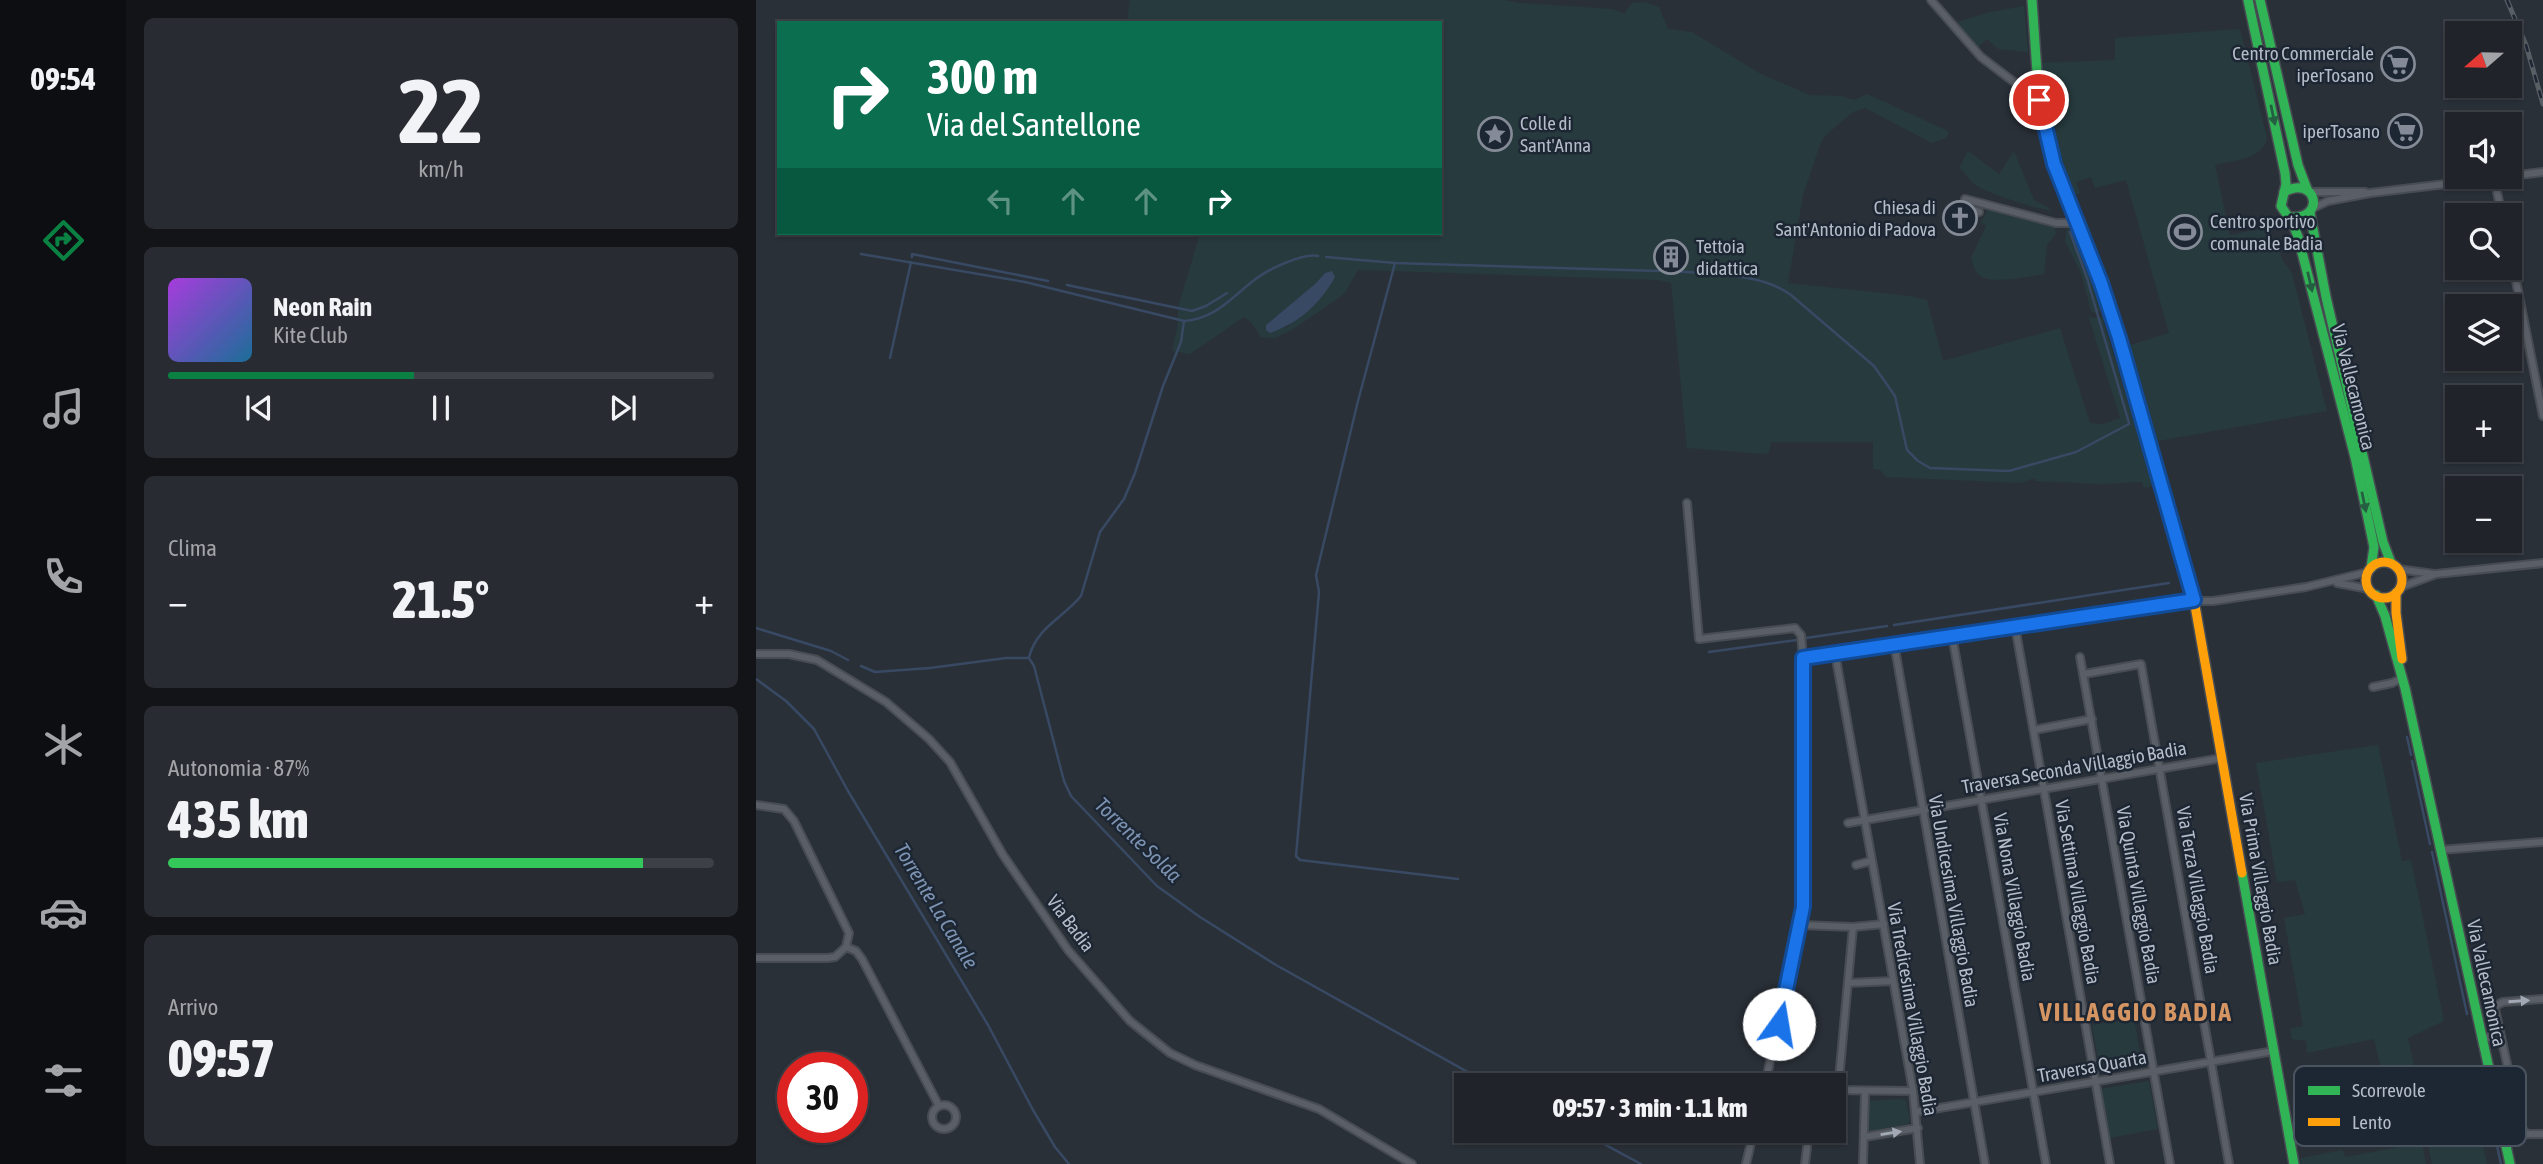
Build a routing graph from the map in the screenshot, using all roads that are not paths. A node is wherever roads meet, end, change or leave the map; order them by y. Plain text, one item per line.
1 (1931, 0) edge
2 (2032, 0) edge
3 (2248, 0) edge
4 (2260, 0) edge
5 (2039, 100) junction
6 (2543, 172) edge
7 (2522, 174) edge
8 (2445, 184) edge
9 (2308, 190) junction
10 (2284, 192) junction
11 (2497, 192) dead end
12 (2370, 193) junction
13 (2499, 203) edge
14 (2311, 211) junction
15 (1979, 212) dead end
16 (2289, 217) junction
17 (2078, 223) junction
18 (2516, 280) edge
19 (2543, 416) edge
20 (1687, 503) dead end
21 (2543, 562) edge
22 (2395, 566) junction
23 (2370, 570) junction
24 (2436, 574) junction
25 (2331, 583) junction
26 (2398, 590) junction
27 (2372, 592) junction
28 (2194, 600) junction
29 (2015, 626) junction
30 (1952, 635) junction
31 (1894, 643) junction
32 (1835, 653) junction
33 (756, 654) edge
34 (2080, 657) dead end
35 (1803, 658) junction
36 (2084, 674) junction
37 (2404, 683) junction
38 (2373, 687) dead end
39 (2092, 719) junction
40 (2034, 730) junction
41 (2222, 758) junction
42 (2161, 768) junction
43 (2102, 778) junction
44 (2044, 788) junction
45 (1981, 799) junction
46 (756, 804) edge
47 (1921, 809) junction
48 (1864, 821) junction
49 (1848, 823) dead end
50 (2543, 842) edge
51 (2440, 850) junction
52 (1871, 860) junction
53 (1856, 865) dead end
54 (1884, 923) junction
55 (1801, 925) junction
56 (1853, 927) junction
57 (846, 947) junction
58 (756, 958) edge
59 (1893, 981) junction
60 (1847, 983) junction
61 (2543, 999) edge
62 (1779, 1024) junction
63 (1793, 1027) dead end
64 (2481, 1036) junction
65 (2503, 1046) junction
66 (2274, 1051) junction
67 (2211, 1062) junction
68 (2488, 1066) edge
69 (2507, 1066) edge
70 (2154, 1072) junction
71 (1768, 1073) edge
72 (1838, 1073) edge
73 (2095, 1082) junction
74 (1846, 1091) edge
75 (1913, 1091) junction
76 (1865, 1092) junction
77 (2034, 1093) junction
78 (1975, 1103) junction
79 (939, 1106) dead end
80 (1916, 1112) junction
81 (1917, 1128) junction
82 (1864, 1137) junction
83 (1751, 1143) edge
84 (1807, 1143) edge
85 (2505, 1146) edge
86 (1412, 1164) edge
87 (1746, 1164) edge
88 (1805, 1164) edge
89 (1863, 1164) edge
90 (1920, 1164) edge
91 (1985, 1164) edge
92 (2046, 1164) edge
93 (2110, 1164) edge
94 (2170, 1164) edge
95 (2230, 1164) edge
96 (2294, 1164) edge
97 (2510, 1164) edge

1 - 5 street
2 - 5 main road
3 -> 10 main road
4 - 9 main road
5 - 17 main road
6 - 7 street
8 - 12 street
9 - 10 main road
9 - 12 street
9 - 14 main road
10 - 16 main road
11 - 13 street
12 - 14 street
14 - 16 main road
14 - 22 main road, Via Vallecamonica
15 - 17 street
16 -> 23 main road, Via Vallecamonica
17 - 28 main road
18 - 19 street
20 - 35 street
21 - 24 street
22 - 23 main road
22 - 24 street
22 - 26 main road
23 - 25 street
23 - 27 main road
24 - 26 street
25 - 27 street
25 - 28 street
26 - 27 main road
26 - 37 main road, Via Vallecamonica
27 - 37 main road, Via Vallecamonica
28 - 29 street
28 - 41 main road, Via Prima Villaggio Badia
29 - 30 street
29 - 40 street, Via Settima Villaggio Badia
30 - 31 street
30 - 45 street, Via Nona Villaggio Badia
31 - 32 street
31 - 47 street, Via Undicesima Villaggio Badia
32 - 35 street
32 - 48 street, Via Tredicesima Villaggio Badia
33 - 86 street, Via Badia
34 - 36 street, Via Quinta Villaggio Badia
35 - 55 street
36 - 39 street, Via Quinta Villaggio Badia
36 - 42 street, Via Terza Villaggio Badia
37 - 38 street
37 - 51 main road, Via Vallecamonica
39 - 40 street
39 - 43 street, Via Quinta Villaggio Badia
40 - 44 street, Via Settima Villaggio Badia
41 - 42 street, Traversa Seconda Villaggio Badia
41 - 66 main road, Via Prima Villaggio Badia
42 - 43 street, Traversa Seconda Villaggio Badia
42 - 67 street, Via Terza Villaggio Badia
43 - 44 street, Traversa Seconda Villaggio Badia
43 - 70 street, Via Quinta Villaggio Badia
44 - 45 street, Traversa Seconda Villaggio Badia
44 - 73 street, Via Settima Villaggio Badia
45 - 47 street, Traversa Seconda Villaggio Badia
45 - 77 street, Via Nona Villaggio Badia
46 - 57 street
47 - 48 street, Traversa Seconda Villaggio Badia
47 - 78 street, Via Undicesima Villaggio Badia
48 - 49 street, Traversa Seconda Villaggio Badia
48 - 52 street, Via Tredicesima Villaggio Badia
50 - 51 street
51 - 64 main road, Via Vallecamonica
52 - 53 street
52 - 54 street, Via Tredicesima Villaggio Badia
54 - 56 street
54 - 59 street, Via Tredicesima Villaggio Badia
55 - 56 street
55 - 62 street
56 - 60 street
57 - 58 street
57 - 79 street
59 - 60 street
59 - 75 street, Via Tredicesima Villaggio Badia
60 - 72 street
65 -> 61 street
62 - 63 street
62 - 71 street
64 - 65 street
64 - 68 main road, Via Vallecamonica
65 - 69 street
66 - 67 street, Traversa Quarta
66 - 96 main road, Via Prima Villaggio Badia
67 - 70 street, Traversa Quarta
67 - 95 street, Via Terza Villaggio Badia
70 - 73 street, Traversa Quarta
70 - 94 street, Via Quinta Villaggio Badia
73 - 77 street, Traversa Quarta
73 - 93 street, Via Settima Villaggio Badia
74 - 76 street
75 - 76 street
75 - 80 street, Via Tredicesima Villaggio Badia
76 - 82 street
77 - 78 street, Traversa Quarta
77 - 92 street, Via Nona Villaggio Badia
78 - 80 street, Traversa Quarta
78 - 91 street, Via Undicesima Villaggio Badia
80 - 81 street, Via Tredicesima Villaggio Badia
82 -> 81 street
81 - 90 street, Via Tredicesima Villaggio Badia
82 - 89 street
83 - 87 street
84 - 88 street
85 - 97 main road, Via Vallecamonica

